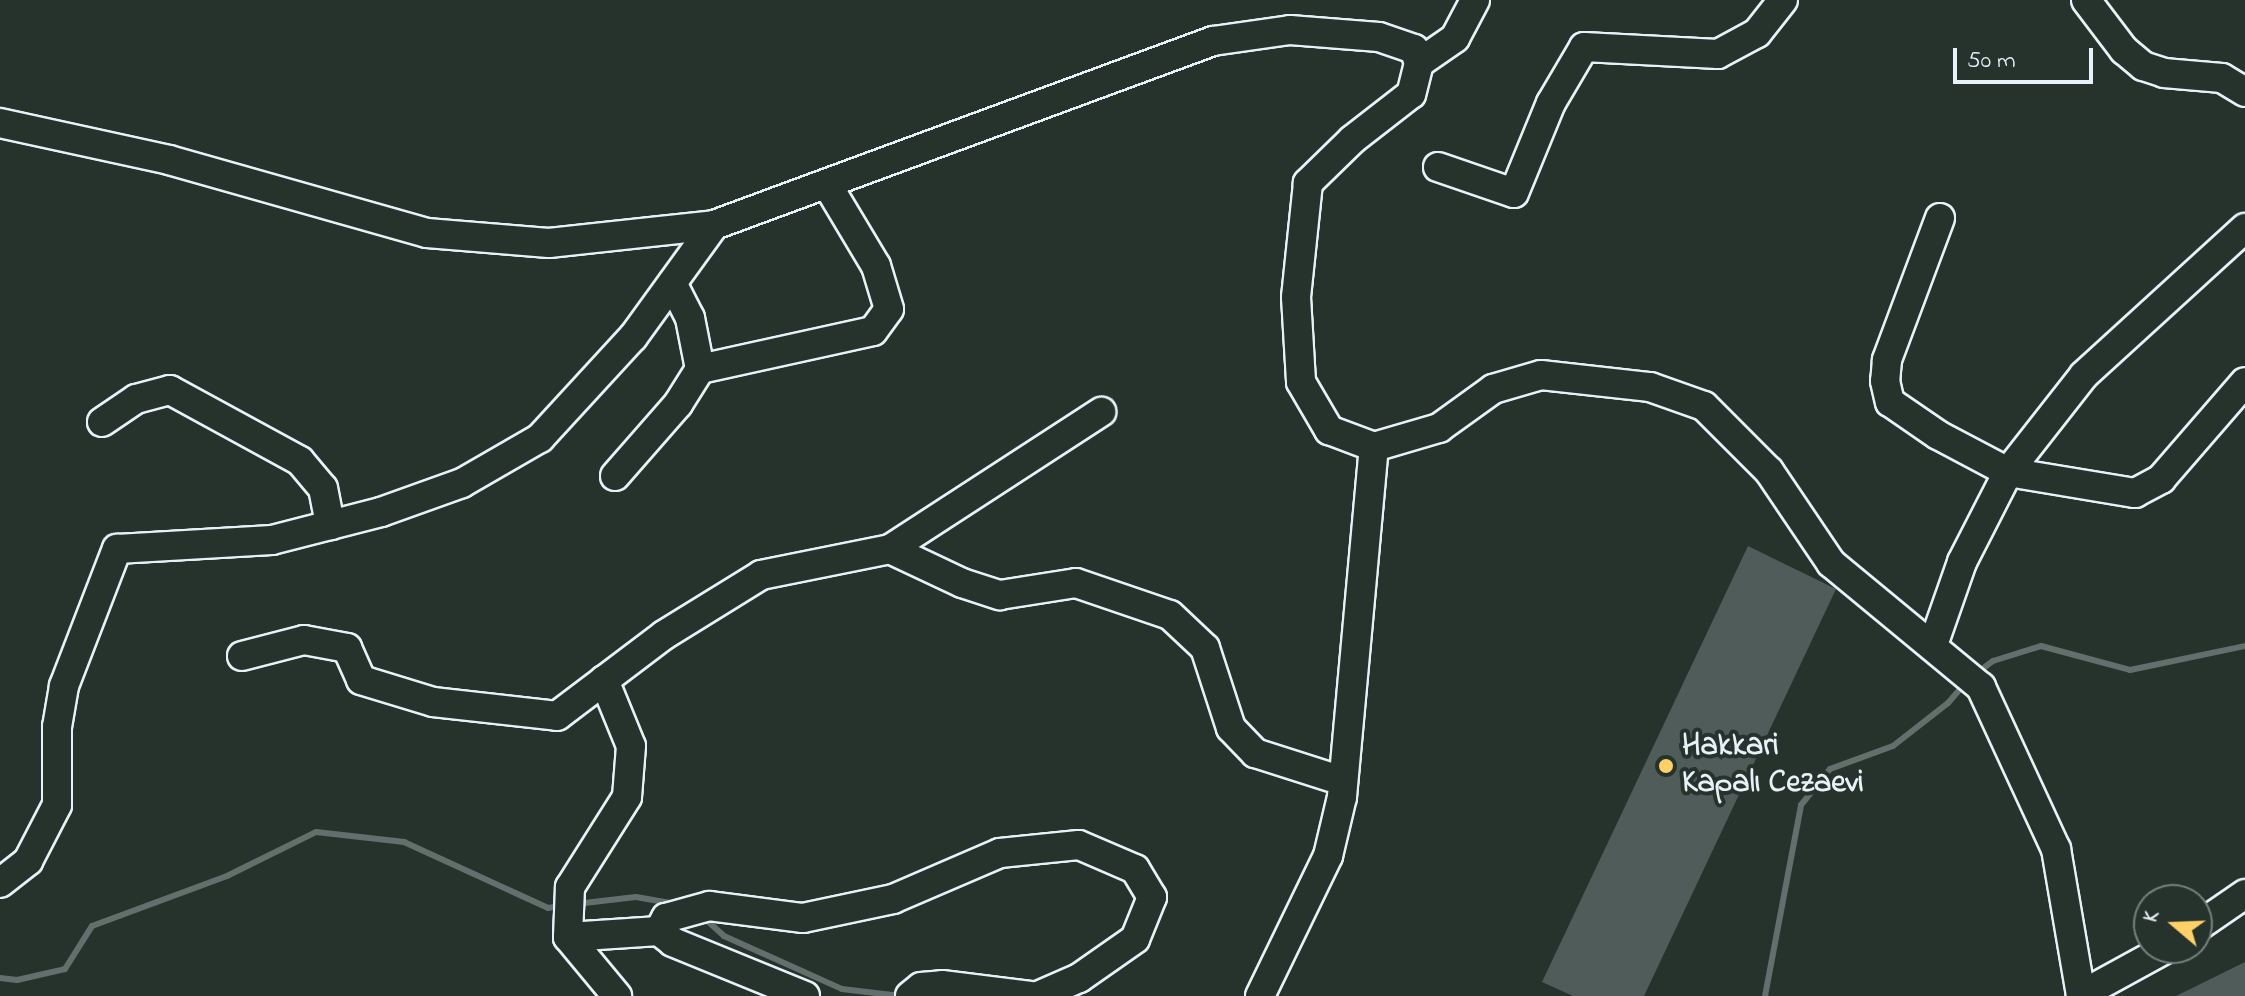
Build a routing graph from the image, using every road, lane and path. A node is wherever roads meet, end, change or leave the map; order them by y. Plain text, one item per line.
1 (1475, 0) edge
2 (1783, 0) edge
3 (2086, 0) edge
4 (1419, 63) junction
5 (2245, 92) edge
6 (0, 123) edge
7 (1438, 167) dead end
8 (827, 184) junction
9 (1940, 218) dead end
10 (714, 225) junction
11 (2245, 228) edge
12 (672, 283) junction
13 (700, 369) junction
14 (2245, 382) edge
15 (1101, 412) dead end
16 (102, 422) dead end
17 (1374, 447) junction
18 (2008, 472) junction
19 (615, 476) dead end
20 (330, 525) junction
21 (890, 549) junction
22 (1933, 645) junction
23 (242, 656) dead end
24 (604, 680) junction
25 (1343, 781) junction
26 (0, 883) edge
27 (2245, 894) edge
28 (2213, 916) edge
29 (659, 931) junction
30 (568, 937) junction
31 (2138, 964) edge
32 (617, 996) edge
33 (805, 996) edge
34 (910, 996) edge
35 (1030, 996) edge
36 (1038, 996) edge
37 (1260, 996) edge
38 (2081, 996) edge

1 - 4 street
2 - 7 street
3 - 5 street
4 - 8 street
4 - 17 street
6 - 10 street
8 - 10 street
8 - 13 street
9 - 18 street
10 - 12 street
11 - 18 street
12 - 13 street
12 - 20 street
13 - 19 street
14 - 18 street
15 - 21 street
16 - 20 street
17 - 22 street
17 - 25 street
18 - 22 street
20 - 26 street
21 - 24 street
21 - 25 street
22 - 38 street
23 - 24 street
24 - 30 street
25 - 37 street
27 - 28 street
29 - 30 street
29 - 33 street
29 - 36 street
30 - 32 street
31 - 38 street
34 - 35 street

